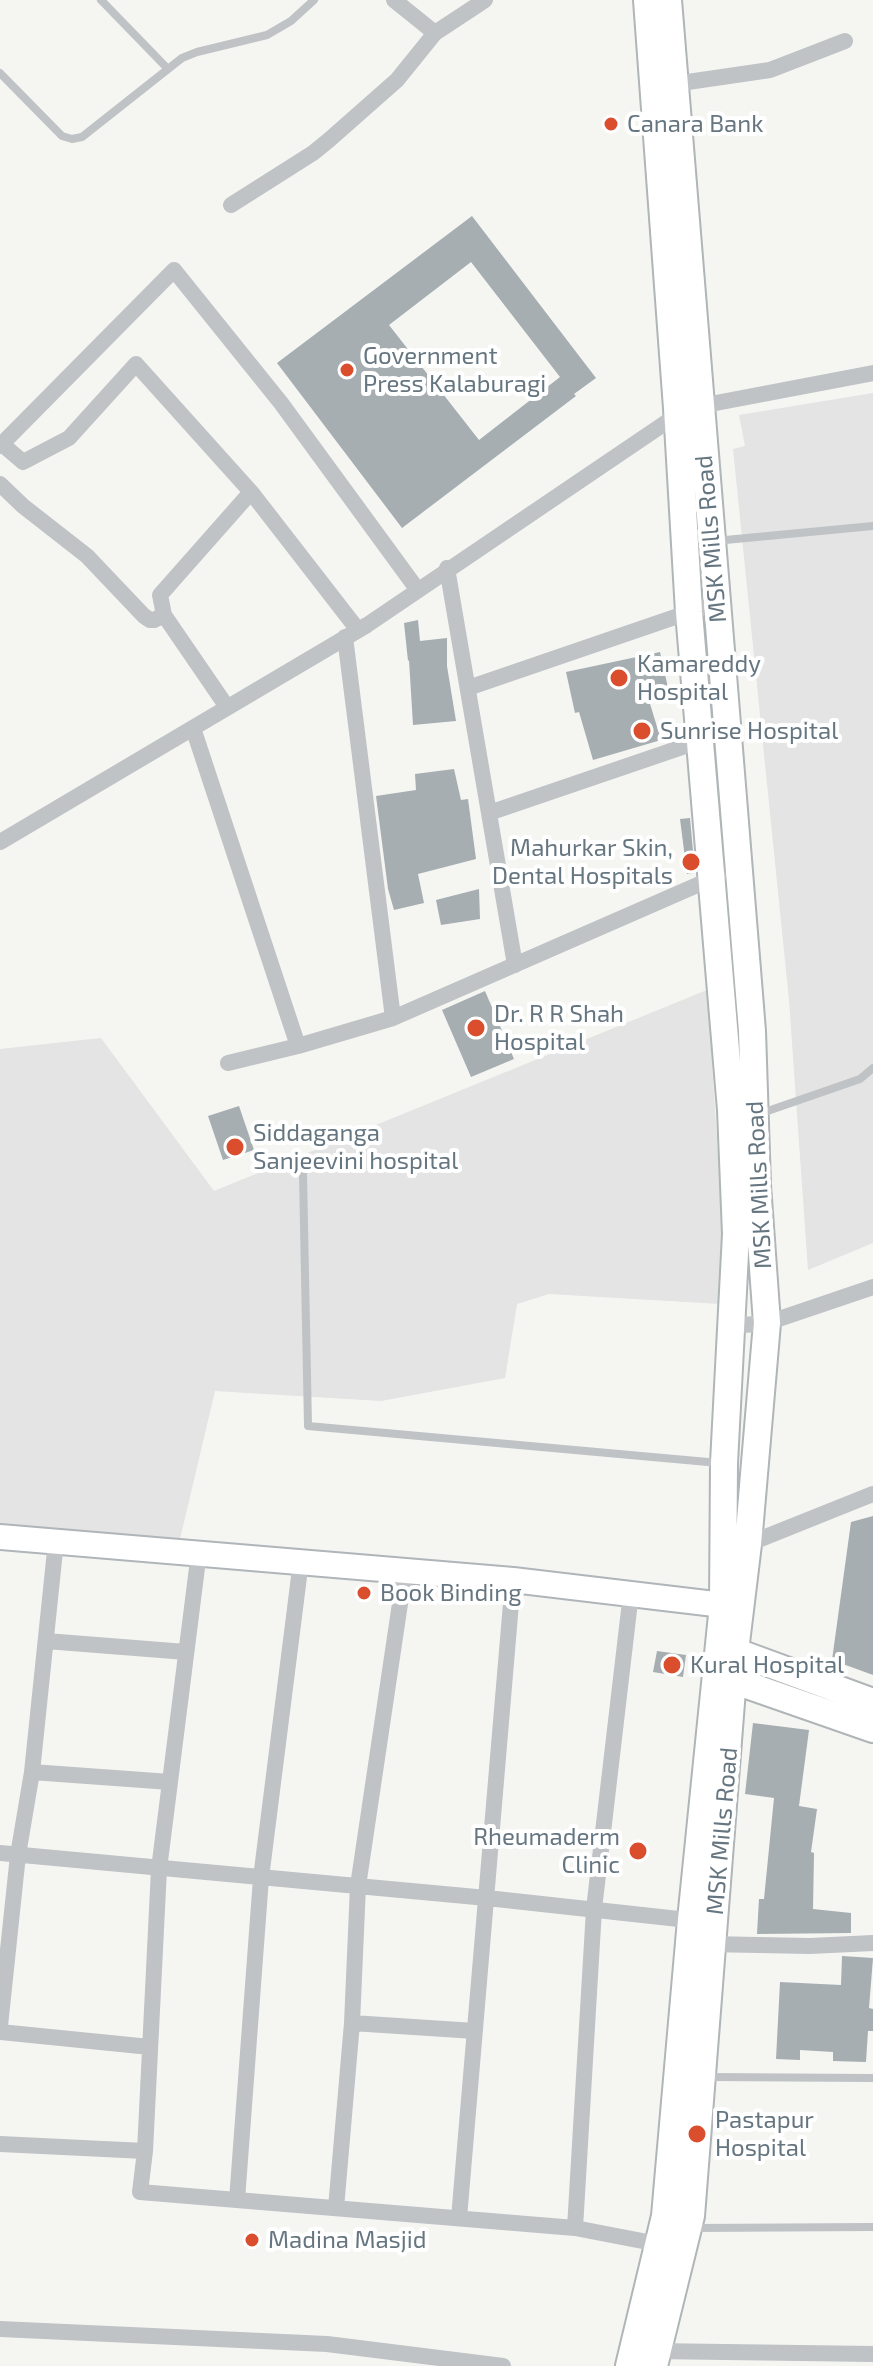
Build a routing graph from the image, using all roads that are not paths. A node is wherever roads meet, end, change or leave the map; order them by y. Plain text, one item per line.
1 (101, 0) edge
2 (314, 0) edge
3 (394, 0) edge
4 (485, 0) edge
5 (647, 0) edge
6 (668, 0) edge
7 (435, 33) junction
8 (845, 41) dead end
9 (167, 68) junction
10 (0, 73) edge
11 (674, 84) junction
12 (231, 205) dead end
13 (873, 373) edge
14 (688, 410) junction
15 (1, 445) edge
16 (0, 484) edge
17 (251, 492) junction
18 (873, 526) edge
19 (711, 541) junction
20 (447, 568) junction
21 (417, 589) junction
22 (716, 603) junction
23 (689, 612) junction
24 (164, 615) junction
25 (352, 634) junction
26 (468, 688) junction
27 (227, 707) junction
28 (193, 728) junction
29 (700, 741) junction
30 (489, 813) junction
31 (0, 842) edge
32 (738, 867) junction
33 (712, 878) junction
34 (515, 965) junction
35 (393, 1018) junction
36 (298, 1046) junction
37 (228, 1063) dead end
38 (873, 1068) edge
39 (755, 1116) junction
40 (303, 1174) dead end
41 (873, 1287) edge
42 (767, 1323) junction
43 (732, 1326) junction
44 (724, 1463) junction
45 (873, 1494) edge
46 (0, 1537) edge
47 (56, 1541) junction
48 (748, 1544) junction
49 (199, 1552) junction
50 (301, 1561) junction
51 (405, 1570) junction
52 (513, 1580) junction
53 (631, 1593) junction
54 (732, 1604) junction
55 (46, 1641) junction
56 (727, 1648) junction
57 (186, 1652) junction
58 (725, 1677) junction
59 (873, 1702) edge
60 (873, 1729) edge
61 (32, 1772) junction
62 (170, 1782) junction
63 (0, 1853) edge
64 (18, 1855) junction
65 (159, 1869) junction
66 (261, 1878) junction
67 (358, 1886) junction
68 (487, 1898) junction
69 (594, 1909) junction
70 (702, 1932) junction
71 (873, 1943) edge
72 (352, 2023) junction
73 (0, 2029) edge
74 (475, 2031) junction
75 (150, 2047) junction
76 (703, 2077) junction
77 (873, 2078) edge
78 (0, 2144) edge
79 (145, 2151) junction
80 (237, 2200) junction
81 (336, 2208) junction
82 (459, 2218) junction
83 (873, 2227) edge
84 (575, 2228) junction
85 (689, 2228) junction
86 (658, 2244) junction
87 (0, 2329) edge
88 (873, 2354) edge
89 (643, 2359) edge
90 (503, 2366) edge

1 - 9 lane
2 - 9 lane
3 - 7 street
4 - 7 street
5 - 14 main road, MSK Mills Road
6 - 11 main road, MSK Mills Road
7 - 12 street
8 - 11 street
9 - 10 lane
11 - 14 main road, MSK Mills Road
13 - 14 street
14 - 19 main road, MSK Mills Road
14 - 20 street
14 - 23 main road, MSK Mills Road
15 - 17 street
15 - 21 street
16 - 24 street
17 - 24 street
17 - 25 street
18 - 19 lane
19 - 22 main road, MSK Mills Road
20 - 21 street
20 - 26 street
21 - 25 street
22 - 23 street
22 - 32 main road, MSK Mills Road
23 - 26 street
23 - 29 main road, MSK Mills Road
24 - 27 street
25 - 27 street
25 - 35 street
26 - 30 street
27 - 28 street
28 - 31 street
28 - 36 street
29 - 30 street
29 - 33 main road, MSK Mills Road
30 - 34 street
32 - 33 street
32 - 39 main road, MSK Mills Road
33 - 34 street
33 - 43 main road, MSK Mills Road
34 - 35 street
35 - 36 street
36 - 37 street
38 - 39 lane
39 - 42 main road, MSK Mills Road
40 - 44 lane
41 - 42 street
42 - 43 street
42 - 48 main road, MSK Mills Road
43 - 44 main road, MSK Mills Road
44 - 54 main road, MSK Mills Road
45 - 48 street
46 - 47 street
47 - 49 street
47 - 55 street
48 - 54 main road, MSK Mills Road
49 - 50 street
49 - 57 street
50 - 51 street
50 - 66 street
51 - 52 street
51 - 67 street
52 - 53 street
52 - 68 street
53 - 54 street
53 - 69 street
54 - 56 main road, MSK Mills Road
55 - 57 street
55 - 61 street
56 - 58 main road, MSK Mills Road
56 - 59 main road
57 - 62 street
58 - 60 main road
58 - 70 main road, MSK Mills Road
61 - 62 street
61 - 64 street
62 - 65 street
63 - 64 street
64 - 65 street
64 - 73 street
65 - 66 street
65 - 75 street
66 - 67 street
66 - 80 street
67 - 68 street
67 - 72 street
68 - 69 street
68 - 74 street
69 - 70 street
69 - 84 street
70 - 71 street
70 - 76 main road, MSK Mills Road
70 - 86 main road, MSK Mills Road
72 - 74 street
72 - 81 street
73 - 75 street
74 - 82 street
75 - 79 street
76 - 77 lane
76 - 85 main road, MSK Mills Road
78 - 79 street
79 - 80 street
80 - 81 street
81 - 82 street
82 - 84 street
83 - 85 lane
84 - 86 street
85 - 89 main road, MSK Mills Road
86 - 89 main road, MSK Mills Road
87 - 90 street
88 - 89 street

